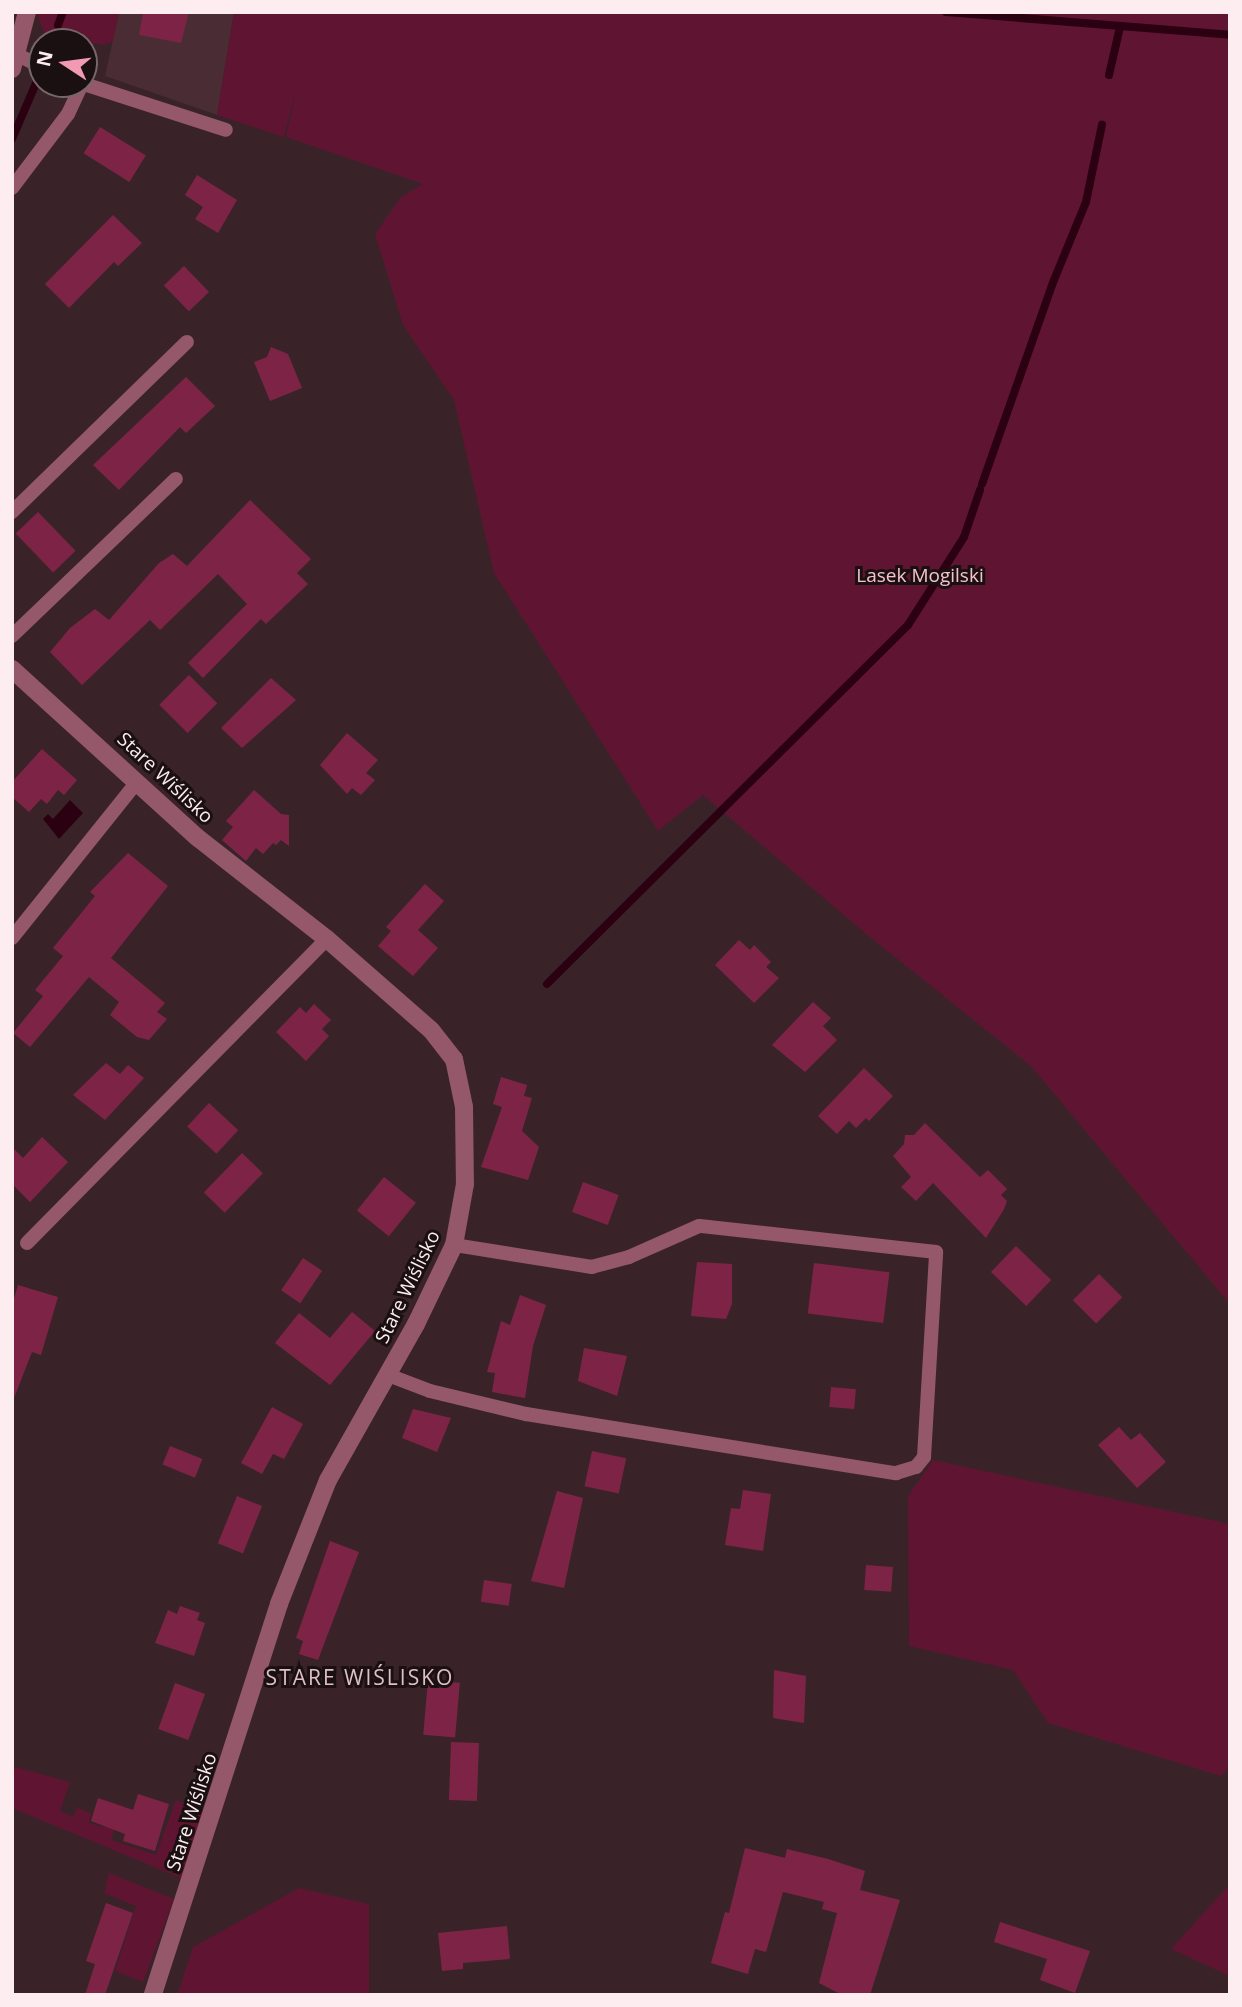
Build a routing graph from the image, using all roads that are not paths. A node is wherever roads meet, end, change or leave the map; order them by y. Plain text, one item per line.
1 (27, 12) edge
2 (15, 62) edge
3 (98, 89) edge
4 (76, 98) edge
5 (226, 130) dead end
6 (12, 188) edge
7 (187, 342) dead end
8 (176, 479) dead end
9 (12, 512) edge
10 (12, 636) edge
11 (12, 669) edge
12 (138, 781) junction
13 (12, 938) edge
14 (327, 939) junction
15 (27, 1243) dead end
16 (454, 1245) junction
17 (388, 1375) junction
18 (153, 1995) edge

1 - 2 street
3 - 5 lane
4 - 6 lane
7 - 9 lane
8 - 10 lane
11 - 12 street, Stare Wiślisko
12 - 13 lane
12 - 14 street, Stare Wiślisko
14 - 15 lane
14 - 16 street, Stare Wiślisko
16 - 17 street, Stare Wiślisko
16 - 17 lane
17 - 18 street, Stare Wiślisko

